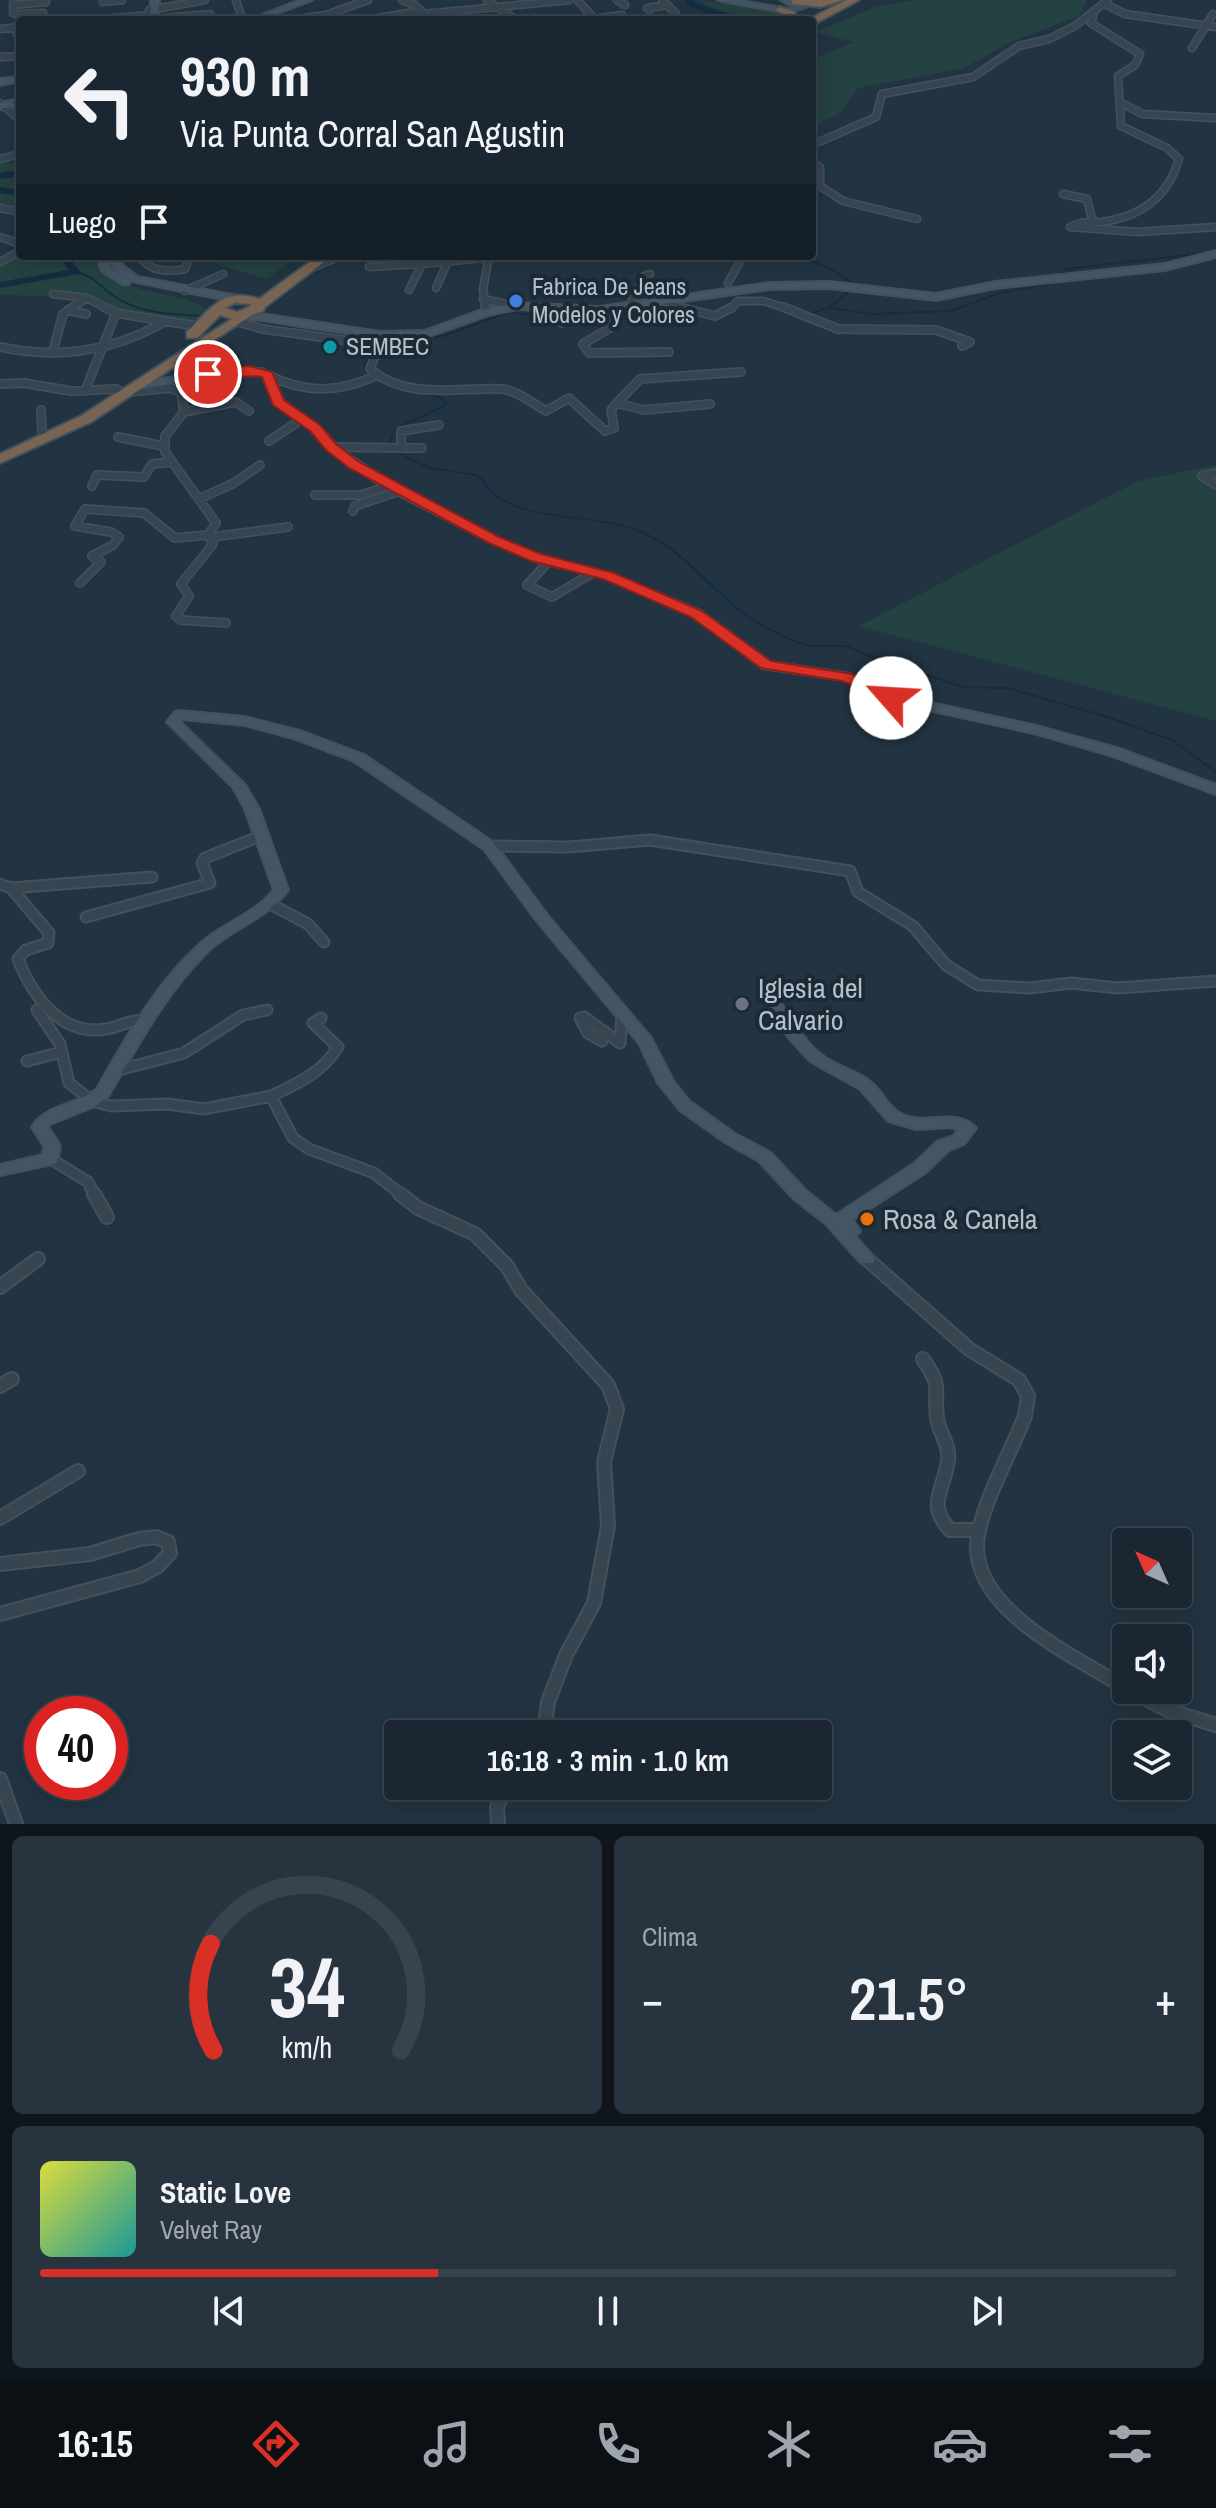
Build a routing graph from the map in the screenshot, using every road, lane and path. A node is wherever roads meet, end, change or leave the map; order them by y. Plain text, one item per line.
1 (122, 0) edge
2 (205, 0) edge
3 (308, 0) edge
4 (368, 0) edge
5 (402, 0) edge
6 (487, 0) edge
7 (570, 0) edge
8 (577, 0) edge
9 (617, 0) edge
10 (662, 0) edge
11 (722, 0) edge
12 (751, 0) edge
13 (839, 0) edge
14 (854, 0) edge
15 (553, 1) edge
16 (13, 2) edge
17 (46, 2) dead end
18 (103, 2) edge
19 (1107, 2) edge
20 (361, 3) junction
21 (787, 4) edge
22 (625, 5) dead end
23 (668, 5) junction
24 (292, 6) junction
25 (497, 7) junction
26 (340, 10) junction
27 (650, 10) dead end
28 (452, 11) junction
29 (152, 12) edge
30 (43, 13) dead end
31 (423, 13) junction
32 (1094, 13) junction
33 (210, 14) dead end
34 (1213, 14) dead end
35 (18, 15) joint
36 (122, 16) edge
37 (266, 16) edge
38 (302, 16) edge
39 (317, 16) edge
40 (346, 16) edge
41 (374, 16) edge
42 (387, 16) edge
43 (426, 16) edge
44 (455, 16) edge
45 (510, 16) edge
46 (593, 16) edge
47 (674, 16) edge
48 (805, 16) edge
49 (816, 19) edge
50 (1203, 25) junction
51 (1216, 27) edge
52 (1192, 48) dead end
53 (1121, 103) junction
54 (1215, 117) edge
55 (816, 143) edge
56 (816, 164) edge
57 (1063, 194) dead end
58 (917, 219) dead end
59 (1097, 222) junction
60 (1216, 227) edge
61 (0, 237) edge
62 (16, 239) edge
63 (11, 241) junction
64 (16, 243) edge
65 (1216, 254) edge
66 (103, 260) edge
67 (116, 260) edge
68 (142, 260) edge
69 (188, 260) edge
70 (304, 260) edge
71 (320, 260) edge
72 (330, 260) edge
73 (457, 260) edge
74 (484, 260) edge
75 (741, 260) edge
76 (448, 261) junction
77 (422, 264) junction
78 (369, 267) dead end
79 (304, 271) junction
80 (223, 274) dead end
81 (650, 274) dead end
82 (728, 283) dead end
83 (436, 288) dead end
84 (409, 290) dead end
85 (185, 291) junction
86 (53, 294) dead end
87 (87, 298) junction
88 (238, 299) junction
89 (483, 299) junction
90 (664, 301) junction
91 (630, 304) junction
92 (259, 306) junction
93 (517, 306) junction
94 (68, 310) junction
95 (218, 310) junction
96 (486, 312) junction
97 (116, 313) junction
98 (86, 314) dead end
99 (605, 314) junction
100 (272, 316) junction
101 (243, 317) junction
102 (166, 321) junction
103 (202, 327) junction
104 (405, 338) junction
105 (962, 346) dead end
106 (0, 347) edge
107 (100, 347) junction
108 (53, 351) junction
109 (669, 352) dead end
110 (376, 356) junction
111 (741, 372) dead end
112 (268, 375) junction
113 (165, 376) junction
114 (374, 377) junction
115 (2, 384) edge
116 (127, 389) junction
117 (85, 391) junction
118 (617, 403) junction
119 (710, 404) dead end
120 (41, 410) dead end
121 (249, 411) dead end
122 (184, 412) junction
123 (302, 419) junction
124 (439, 425) dead end
125 (42, 431) junction
126 (118, 437) dead end
127 (269, 441) dead end
128 (163, 446) junction
129 (331, 447) junction
130 (401, 448) junction
131 (422, 448) dead end
132 (0, 451) edge
133 (0, 459) edge
134 (171, 462) junction
135 (260, 465) dead end
136 (1216, 473) edge
137 (1216, 485) edge
138 (92, 486) dead end
139 (394, 488) junction
140 (315, 495) dead end
141 (199, 499) junction
142 (353, 511) dead end
143 (288, 527) dead end
144 (210, 536) junction
145 (549, 561) junction
146 (594, 572) junction
147 (80, 583) dead end
148 (226, 623) dead end
149 (1216, 790) edge
150 (263, 835) junction
151 (489, 846) junction
152 (152, 877) dead end
153 (0, 884) edge
154 (11, 888) junction
155 (272, 905) junction
156 (86, 917) dead end
157 (324, 942) dead end
158 (1216, 981) edge
159 (777, 1008) dead end
160 (37, 1010) dead end
161 (267, 1010) dead end
162 (622, 1015) junction
163 (321, 1018) dead end
164 (143, 1020) junction
165 (602, 1041) dead end
166 (62, 1052) junction
167 (27, 1061) dead end
168 (115, 1071) junction
169 (271, 1096) junction
170 (92, 1101) junction
171 (51, 1159) junction
172 (0, 1170) edge
173 (107, 1217) dead end
174 (38, 1259) dead end
175 (867, 1259) junction
176 (0, 1287) edge
177 (923, 1359) dead end
178 (12, 1379) dead end
179 (0, 1386) edge
180 (78, 1471) dead end
181 (0, 1518) edge
182 (979, 1530) junction
183 (0, 1564) edge
184 (0, 1614) edge
185 (1112, 1679) edge
186 (1156, 1704) edge
187 (546, 1720) edge
188 (1216, 1725) edge
189 (0, 1779) edge
190 (500, 1800) edge
191 (16, 1824) edge
192 (498, 1824) edge

1 - 18 street
2 - 29 street
3 - 24 street
4 - 20 street
5 - 31 street
6 - 25 street
7 - 15 street
8 - 46 street
9 - 22 street
10 - 23 street
11 - 21 street
12 - 21 street
13 - 21 highway
13 - 48 highway
14 - 49 highway
15 - 25 street
16 - 17 street
16 - 35 street
19 - 32 street
19 - 50 street
20 - 26 street
20 - 41 street
23 - 27 street
23 - 47 street
24 - 37 street
24 - 38 street
25 - 28 street
25 - 45 street
26 - 39 street
26 - 40 street
28 - 31 street
28 - 44 street
29 - 33 street
29 - 36 street
30 - 35 street
31 - 42 street
31 - 43 street
32 - 53 street
32 - 55 street
34 - 50 street
50 - 51 street
50 - 52 street
53 - 54 street
53 - 59 street
56 - 58 street
57 - 59 street
59 - 60 street
61 - 63 street
62 - 63 street
63 - 64 street
65 - 90 street
66 - 95 street
67 - 85 street
68 - 69 street
70 - 88 highway
71 - 79 highway
72 - 79 street
73 - 76 street
74 - 89 street
75 - 82 street
76 - 77 street
76 - 83 street
77 - 78 street
77 - 84 street
79 - 92 highway
80 - 85 street
81 - 91 street
85 - 88 street
86 - 87 street
87 - 94 street
87 - 97 street
88 - 92 highway
88 - 95 highway
89 - 93 street
89 - 96 street
90 - 91 street
90 - 105 street
91 - 99 street
92 - 100 street
92 - 101 highway
93 - 96 street
93 - 99 street
94 - 98 street
94 - 108 street
95 - 101 highway
95 - 103 highway
96 - 104 street
97 - 102 street
97 - 107 street
99 - 109 street
100 - 101 street
100 - 104 street
101 - 110 street
101 - 113 highway
102 - 103 street
102 - 107 street
103 - 116 highway
104 - 110 street
106 - 108 street
107 - 108 street
107 - 117 street
110 - 114 street
111 - 118 street
112 - 113 street
112 - 114 street
112 - 123 street
113 - 116 highway
114 - 118 street
115 - 117 street
116 - 117 street
116 - 122 street
116 - 125 highway
116 - 133 highway
118 - 119 street
120 - 125 street
121 - 122 street
122 - 128 street
123 - 127 street
123 - 129 street
124 - 130 street
125 - 132 highway
126 - 128 street
128 - 134 street
129 - 130 street
129 - 139 street
130 - 131 street
134 - 138 street
134 - 141 street
135 - 141 street
136 - 137 street
139 - 140 street
139 - 142 street
139 - 145 street
141 - 144 street
143 - 144 street
144 - 147 street
144 - 148 street
145 - 146 street
145 - 146 street
146 - 149 street
150 - 151 street
150 - 155 street
150 - 156 street
151 - 158 street
151 - 162 street
152 - 154 street
153 - 154 street
154 - 164 street
155 - 157 street
155 - 164 street
159 - 175 street
160 - 166 street
161 - 168 street
162 - 165 street
162 - 175 street
163 - 169 street
164 - 168 street
166 - 167 street
166 - 170 street
168 - 170 street
169 - 170 street
169 - 187 street
170 - 171 street
171 - 172 street
171 - 173 street
174 - 176 street
175 - 182 street
177 - 182 street
178 - 179 street
180 - 181 street
182 - 185 street
183 - 184 street
186 - 188 street
189 - 191 street
190 - 192 street

